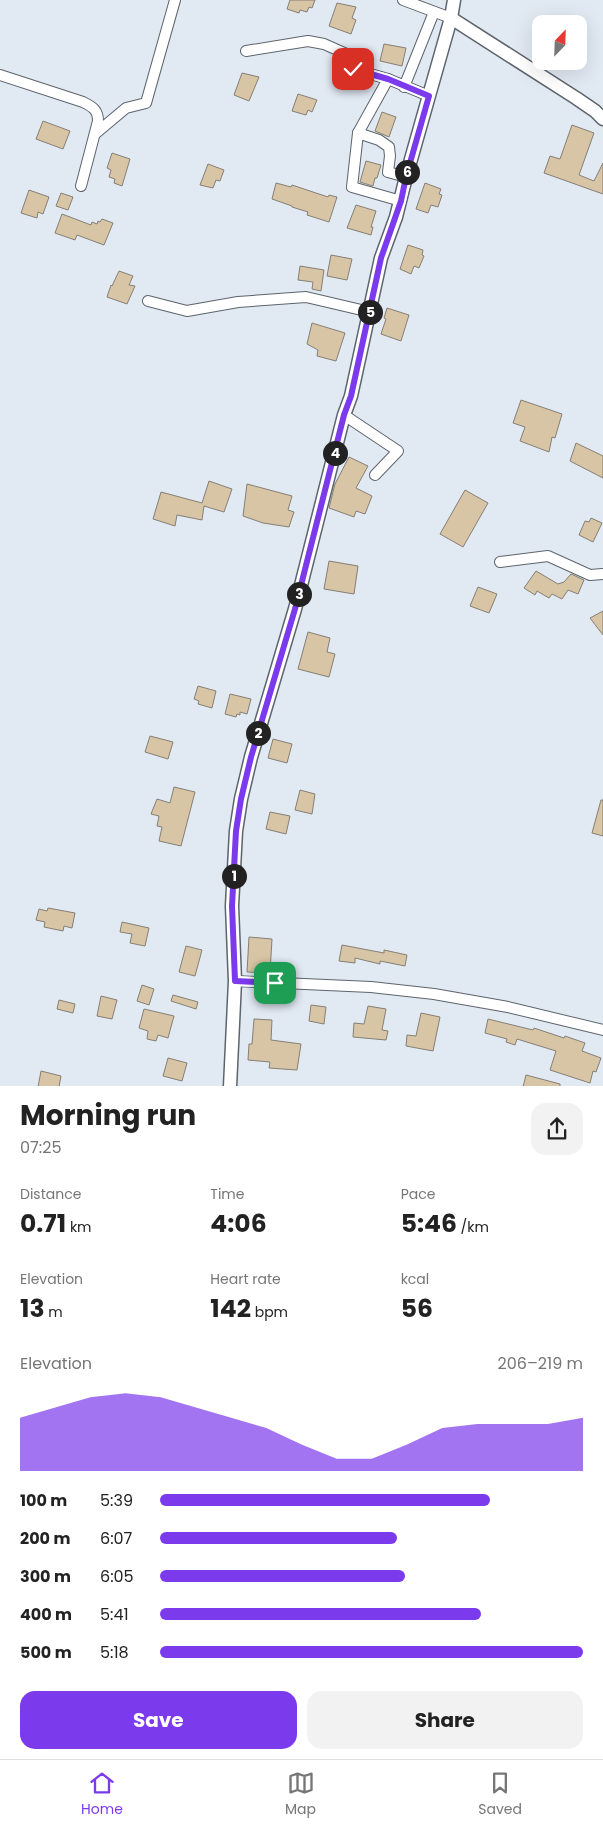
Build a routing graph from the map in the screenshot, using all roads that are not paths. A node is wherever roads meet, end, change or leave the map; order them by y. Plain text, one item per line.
1 (175, 0) edge
2 (403, 0) edge
3 (454, 0) edge
4 (434, 12) junction
5 (451, 18) junction
6 (246, 51) dead end
7 (0, 75) edge
8 (388, 79) junction
9 (404, 87) junction
10 (429, 96) junction
11 (603, 119) edge
12 (358, 133) junction
13 (95, 134) junction
14 (406, 177) junction
15 (81, 186) dead end
16 (401, 201) junction
17 (148, 301) dead end
18 (370, 312) junction
19 (344, 415) junction
20 (375, 475) dead end
21 (500, 562) dead end
22 (603, 574) edge
23 (235, 981) junction
24 (603, 1030) edge
25 (230, 1086) edge

1 - 13 street
2 - 4 street
3 - 5 street
4 - 5 street
4 - 9 street
5 - 10 street
5 - 11 street
6 - 8 street
7 - 13 street
8 - 9 street
8 - 12 street
9 - 10 street
10 - 14 street
12 - 14 street
12 - 16 street
13 - 15 street
14 - 16 street
16 - 18 street
17 - 18 street
18 - 19 street
19 - 20 street
19 - 23 street
21 - 22 street
23 - 24 street
23 - 25 street

